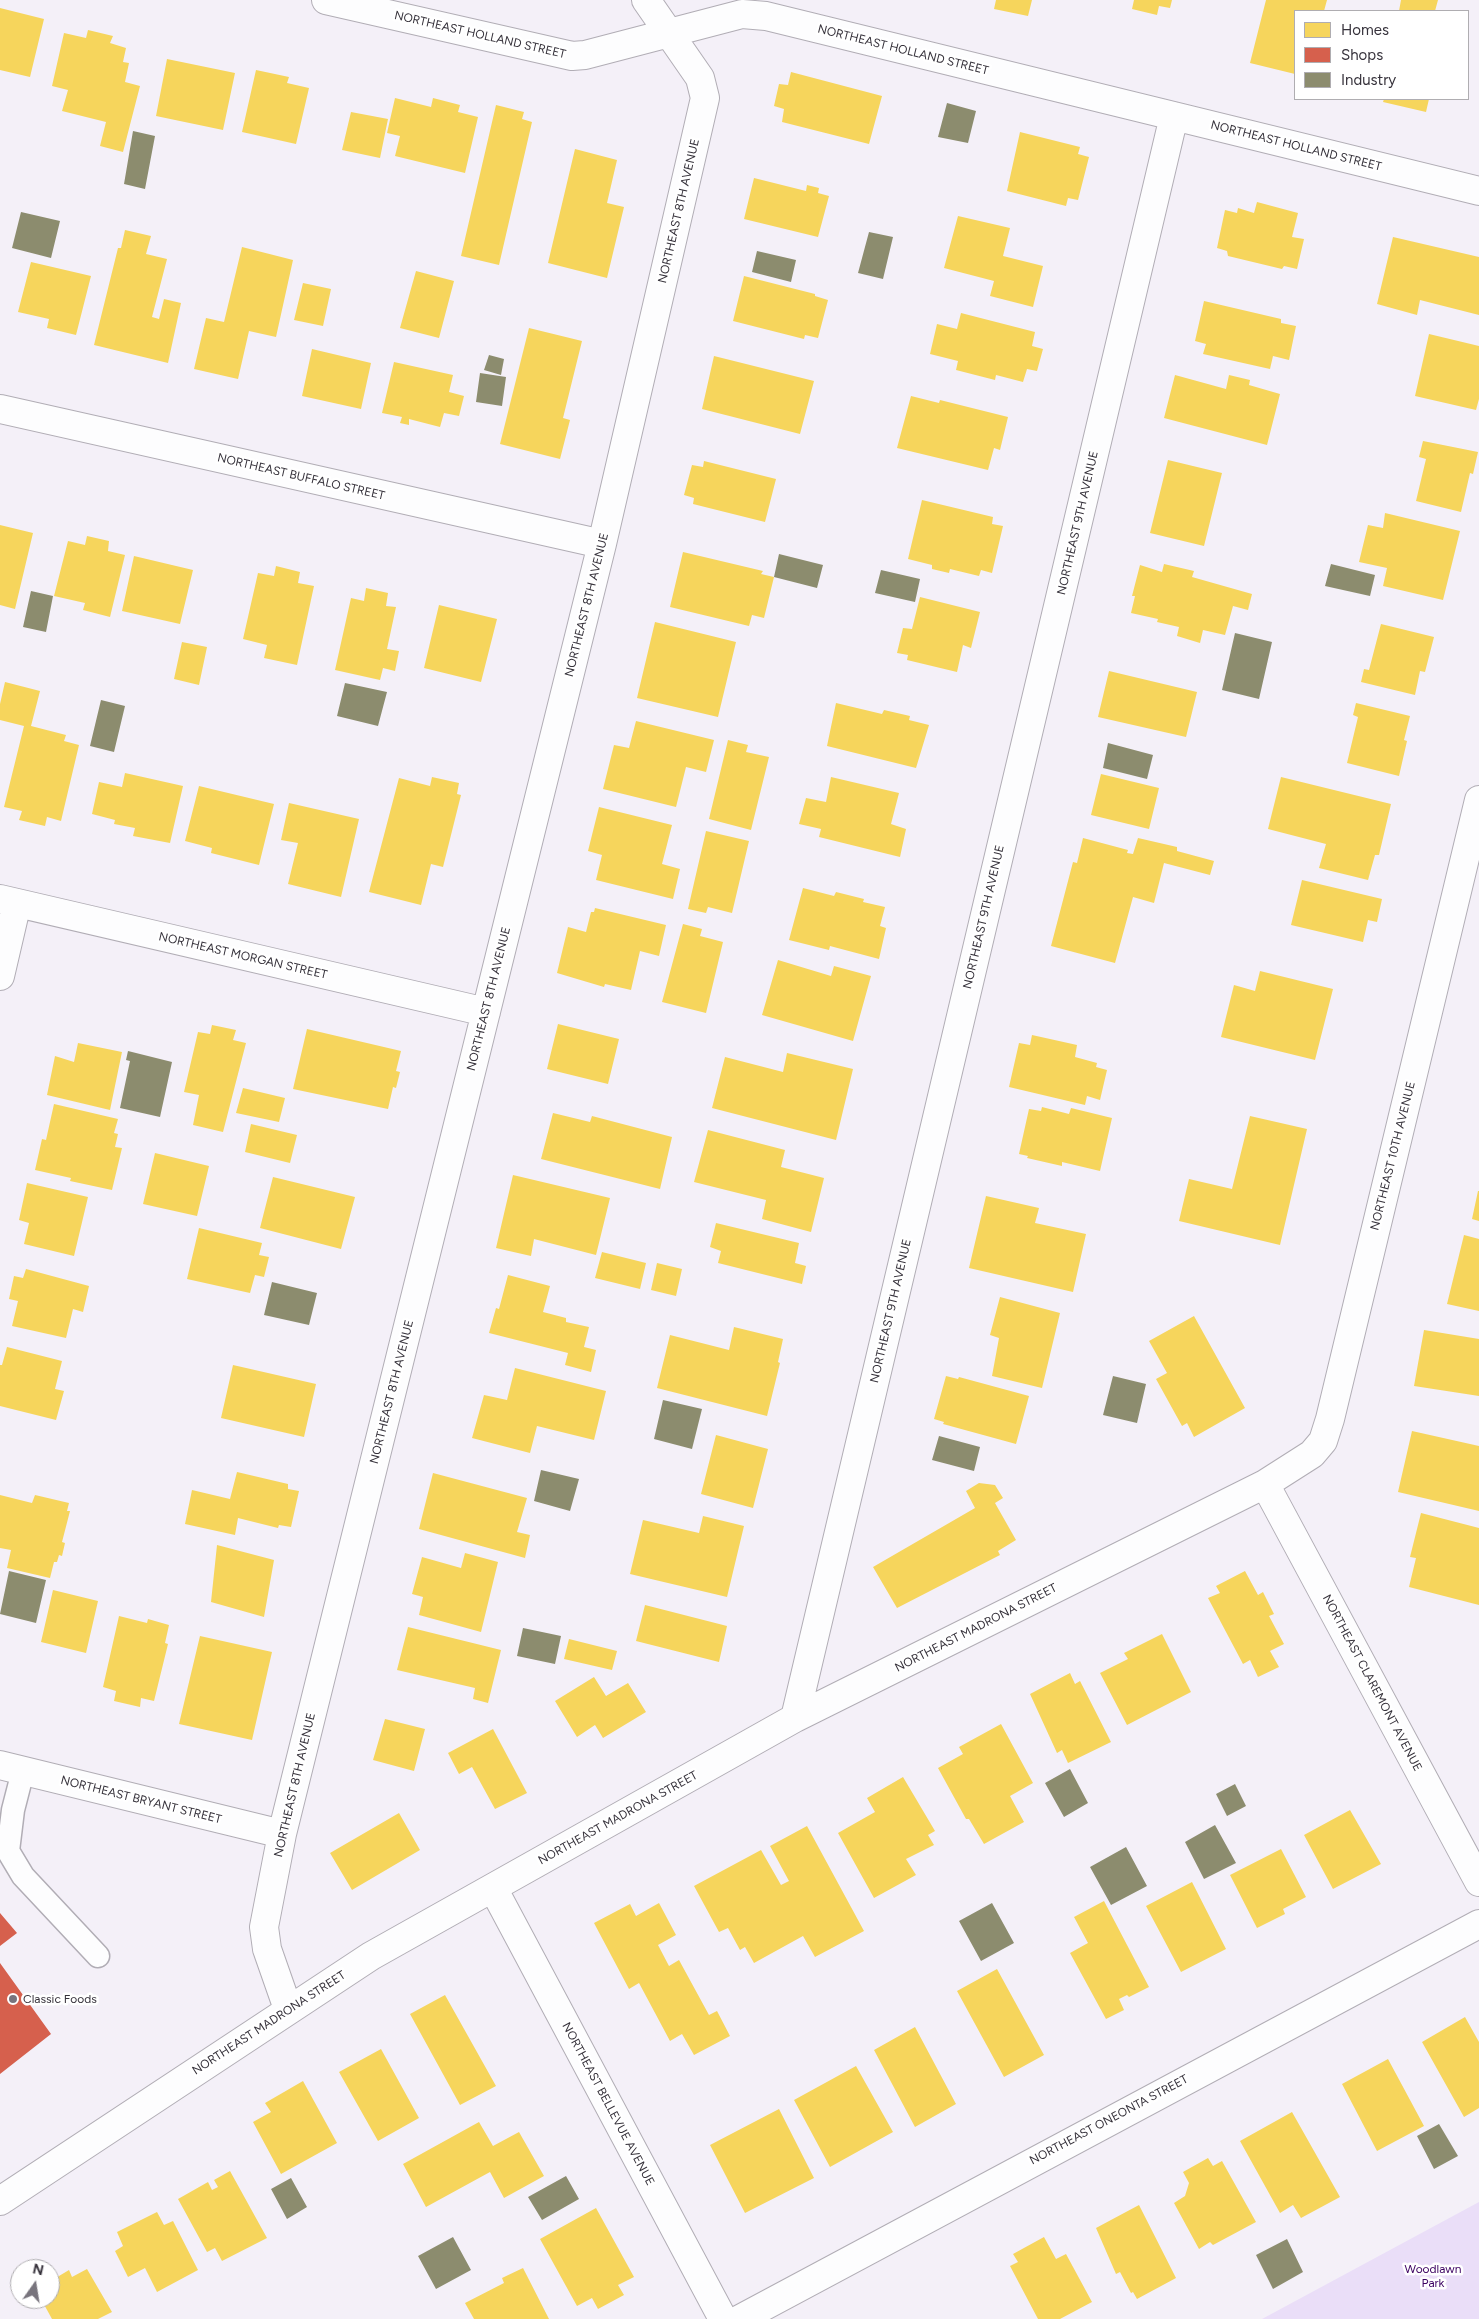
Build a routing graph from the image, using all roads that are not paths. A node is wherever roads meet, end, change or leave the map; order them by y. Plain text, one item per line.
1 (326, 0) edge
2 (646, 0) edge
3 (669, 32) junction
4 (1174, 116) junction
5 (1479, 191) edge
6 (0, 409) edge
7 (602, 544) junction
8 (1479, 800) edge
9 (1470, 879) edge
10 (8, 901) edge
11 (0, 976) edge
12 (486, 1012) junction
13 (1265, 1484) junction
14 (795, 1718) junction
15 (12, 1768) edge
16 (282, 1834) junction
17 (1479, 1882) edge
18 (493, 1888) junction
19 (1479, 1924) edge
20 (98, 1956) dead end
21 (288, 2009) junction
22 (0, 2201) edge
23 (723, 2319) edge
24 (740, 2319) edge

1 - 3 street, NORTHEAST HOLLAND STREET
2 - 3 street, NORTHEAST 8TH AVENUE
3 - 4 street, NORTHEAST HOLLAND STREET
3 - 7 street, NORTHEAST 8TH AVENUE
4 - 5 street, NORTHEAST HOLLAND STREET
4 - 14 street, NORTHEAST 9TH AVENUE
6 - 7 street, NORTHEAST BUFFALO STREET
7 - 12 street, NORTHEAST 8TH AVENUE
8 - 9 street, NORTHEAST 10TH AVENUE
9 - 13 street, NORTHEAST 10TH AVENUE
10 - 11 street
10 - 12 street, NORTHEAST MORGAN STREET
12 - 16 street, NORTHEAST 8TH AVENUE
13 - 14 street, NORTHEAST MADRONA STREET
13 - 17 street, NORTHEAST CLAREMONT AVENUE
14 - 18 street, NORTHEAST MADRONA STREET
15 - 16 street, NORTHEAST BRYANT STREET
15 - 20 lane
16 - 21 street, NORTHEAST 8TH AVENUE
18 - 21 street, NORTHEAST MADRONA STREET
18 - 23 street, NORTHEAST BELLEVUE AVENUE
19 - 24 street, NORTHEAST ONEONTA STREET
21 - 22 street, NORTHEAST MADRONA STREET

